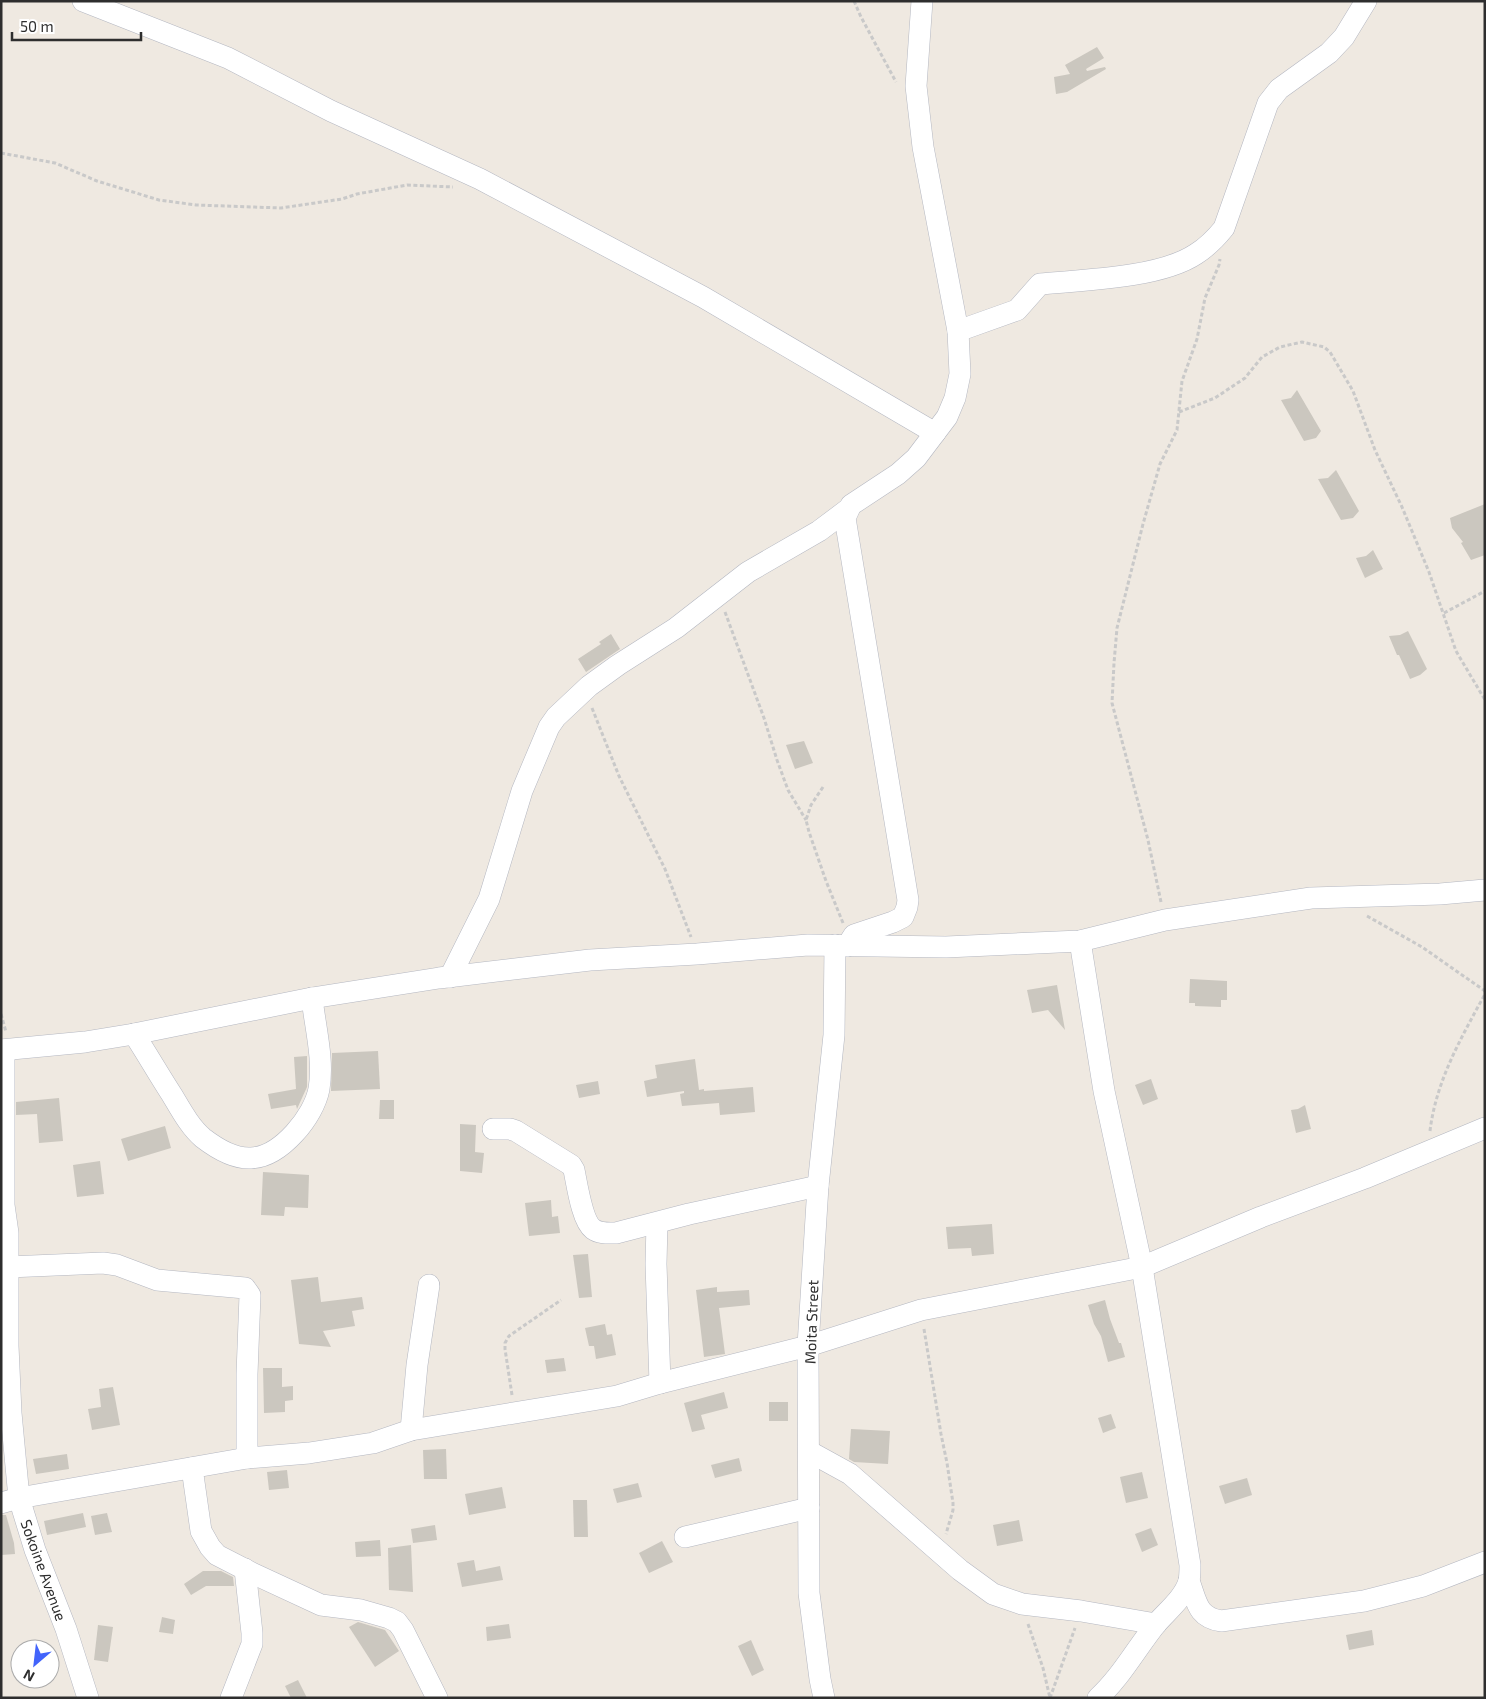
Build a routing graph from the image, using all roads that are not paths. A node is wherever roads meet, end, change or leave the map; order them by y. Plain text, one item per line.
1 (83, 1) edge
2 (922, 1) edge
3 (1366, 1) edge
4 (958, 331) junction
5 (935, 432) junction
6 (847, 510) junction
7 (1485, 890) edge
8 (1080, 941) junction
9 (844, 944) junction
10 (450, 977) junction
11 (312, 998) junction
12 (134, 1034) junction
13 (2, 1050) edge
14 (1485, 1128) edge
15 (494, 1129) dead end
16 (818, 1186) junction
17 (657, 1223) junction
18 (8, 1267) junction
19 (1142, 1267) junction
20 (429, 1285) dead end
21 (808, 1346) junction
22 (660, 1383) junction
23 (411, 1430) junction
24 (810, 1452) junction
25 (247, 1458) junction
26 (192, 1468) junction
27 (10, 1501) edge
28 (809, 1508) junction
29 (685, 1537) dead end
30 (1485, 1562) edge
31 (245, 1569) junction
32 (1189, 1581) junction
33 (1156, 1624) junction
34 (88, 1698) edge
35 (231, 1698) edge
36 (437, 1698) edge
37 (824, 1698) edge
38 (1098, 1698) edge

1 - 5 street
2 - 4 street
3 - 4 street
4 - 5 street
5 - 6 street
6 - 9 street
6 - 10 street
7 - 8 street
8 - 9 street
8 - 19 street
9 - 10 street
9 - 16 street, Moita Street
10 - 11 street
11 - 12 street
11 - 12 street
12 - 13 street
13 - 18 street, Sokoine Avenue
14 - 19 street
15 - 17 street
16 - 17 street
16 - 21 street, Moita Street
17 - 22 street
18 - 25 street
18 - 27 street, Sokoine Avenue
19 - 21 street
19 - 32 street
20 - 23 street
21 - 22 street
21 - 24 street, Moita Street
22 - 23 street
23 - 25 street
24 - 28 street, Moita Street
24 - 33 street
25 - 26 street
26 - 27 street
26 - 31 street
27 - 34 street, Sokoine Avenue
28 - 29 street
28 - 37 street, Moita Street
30 - 32 street
31 - 35 street
31 - 36 street
32 - 33 street
33 - 38 street

